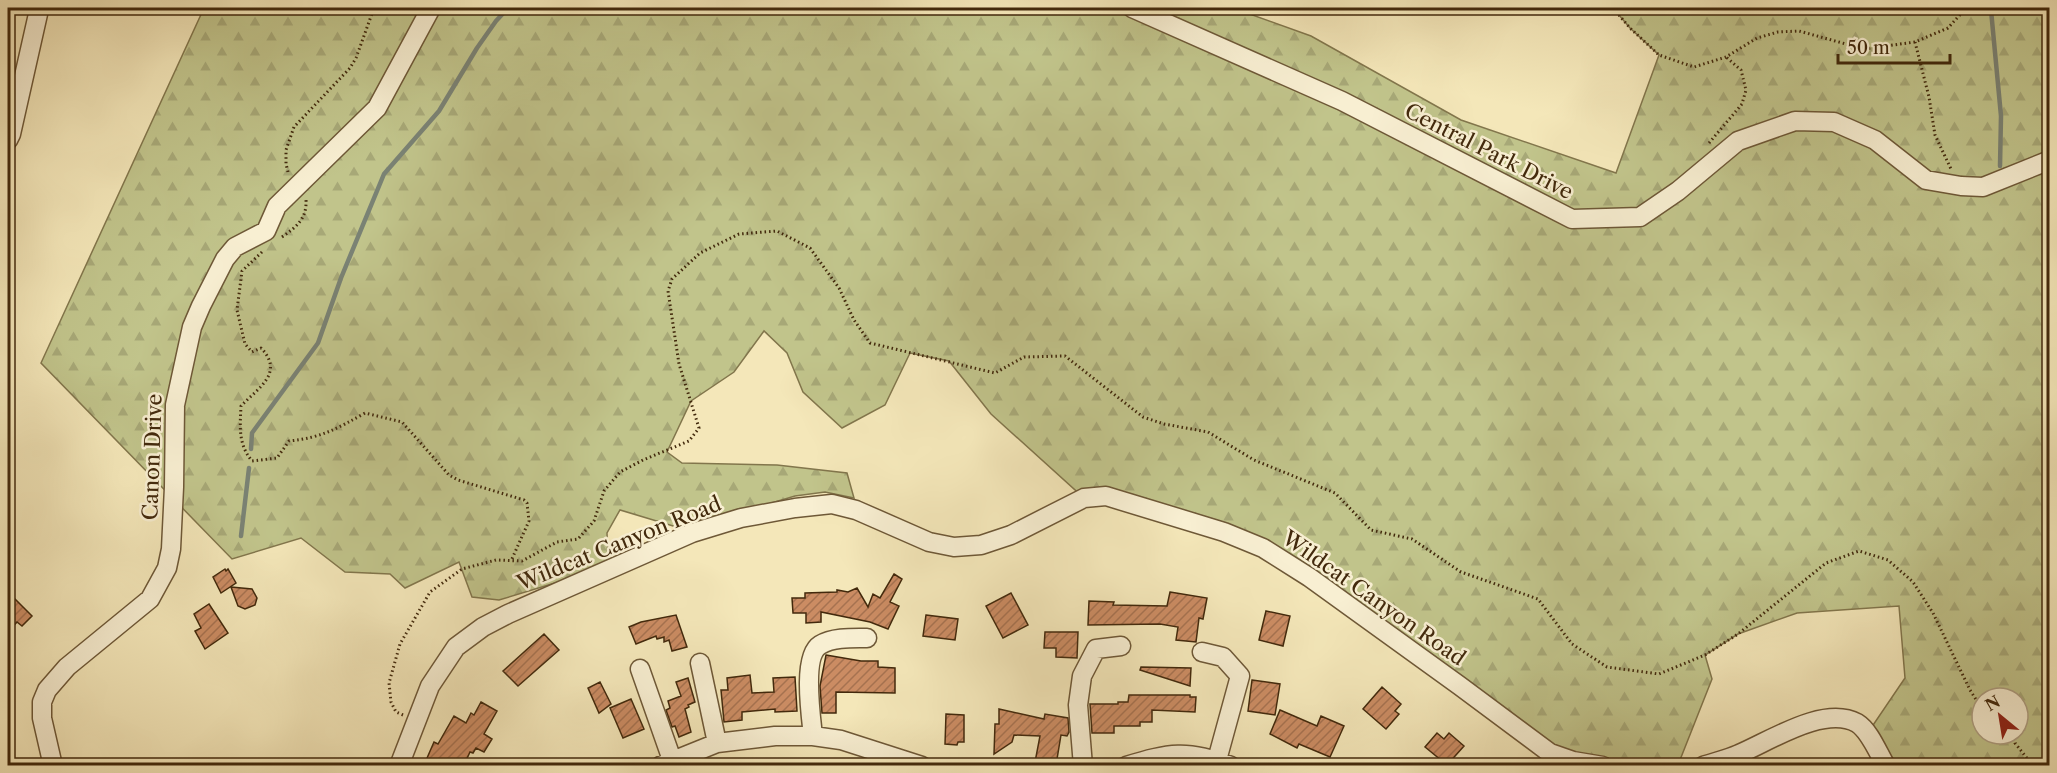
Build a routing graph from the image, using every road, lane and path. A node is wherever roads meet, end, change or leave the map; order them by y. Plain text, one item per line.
1 (37, 8) edge
2 (374, 8) edge
3 (431, 8) edge
4 (1132, 8) edge
5 (1613, 8) edge
6 (1966, 8) edge
7 (1915, 42) junction
8 (1726, 57) junction
9 (8, 140) edge
10 (1704, 149) dead end
11 (1944, 159) dead end
12 (2049, 160) edge
13 (298, 186) junction
14 (281, 237) dead end
15 (266, 248) dead end
16 (511, 561) dead end
17 (867, 638) dead end
18 (1121, 646) dead end
19 (1202, 652) dead end
20 (700, 663) dead end
21 (640, 669) dead end
22 (813, 736) junction
23 (717, 743) junction
24 (2017, 746) edge
25 (666, 763) edge
26 (1224, 763) edge
27 (53, 765) edge
28 (399, 765) edge
29 (922, 765) edge
30 (1083, 765) edge
31 (1126, 765) edge
32 (1603, 765) edge
33 (1703, 765) edge
34 (1886, 765) edge
35 (2032, 765) edge

1 - 9 street
2 - 13 path
3 - 13 street, Canon Drive
4 - 12 street, Central Park Drive
5 - 8 path
6 - 7 path
7 - 8 path
7 - 11 path
8 - 10 path
13 - 14 path
13 - 27 street, Canon Drive
15 - 16 path
17 - 22 street
18 - 30 street
19 - 26 street
20 - 23 street
21 - 25 street
22 - 23 street
22 - 29 street
23 - 25 street
24 - 35 path
26 - 31 street
28 - 32 street, Wildcat Canyon Road
33 - 34 street

